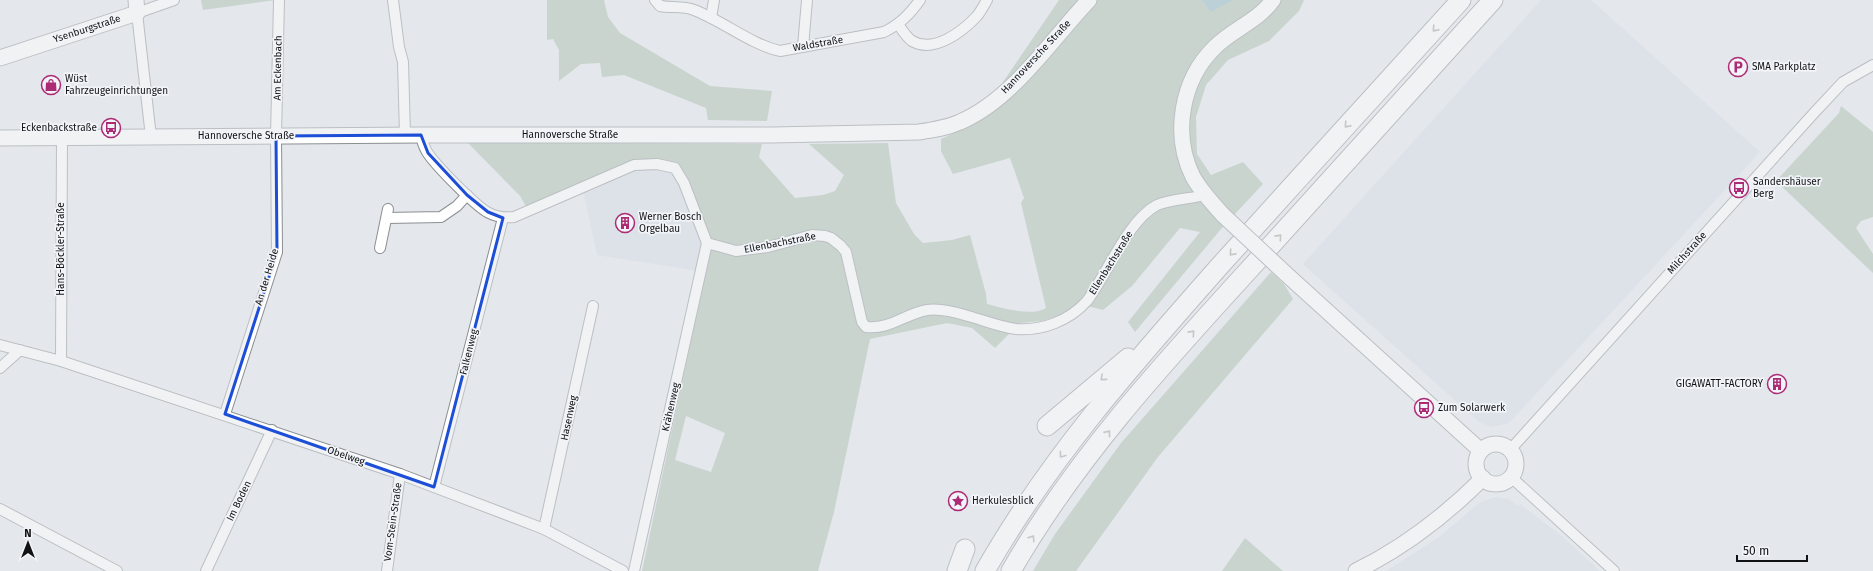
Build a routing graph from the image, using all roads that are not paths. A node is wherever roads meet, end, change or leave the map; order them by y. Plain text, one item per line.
1 (174, 0) edge
2 (279, 0) edge
3 (393, 0) edge
4 (655, 0) edge
5 (714, 0) edge
6 (807, 0) edge
7 (920, 0) edge
8 (987, 0) edge
9 (1089, 0) edge
10 (1273, 0) edge
11 (1461, 0) edge
12 (1493, 0) edge
13 (137, 6) edge
14 (711, 18) junction
15 (898, 24) junction
16 (803, 47) junction
17 (0, 58) edge
18 (1873, 65) edge
19 (405, 135) junction
20 (421, 135) junction
21 (276, 136) junction
22 (62, 137) junction
23 (151, 137) junction
24 (0, 138) edge
25 (467, 195) junction
26 (1205, 195) junction
27 (503, 218) junction
28 (707, 243) junction
29 (380, 248) dead end
30 (594, 306) dead end
31 (1156, 337) junction
32 (0, 345) edge
33 (20, 350) junction
34 (61, 361) junction
35 (0, 368) edge
36 (225, 414) junction
37 (1047, 426) dead end
38 (272, 430) junction
39 (1510, 450) junction
40 (1482, 451) junction
41 (400, 474) junction
42 (1511, 477) junction
43 (1483, 478) junction
44 (434, 487) junction
45 (0, 509) edge
46 (544, 529) junction
47 (964, 549) dead end
48 (117, 571) edge
49 (206, 571) edge
50 (387, 571) edge
51 (623, 571) edge
52 (634, 571) edge
53 (957, 571) edge
54 (985, 571) edge
55 (1011, 571) edge
56 (1356, 571) edge
57 (1614, 571) edge

1 - 13 street, Ysenburgstraße
2 - 21 street, Am Eckenbach
3 - 19 street
4 - 14 street, Waldstraße
5 - 14 street
6 - 16 street
7 - 15 street, Waldstraße
8 - 15 street
9 - 20 main road, Hannoversche Straße
10 - 26 main road
11 -> 31 highway
55 -> 12 highway
13 - 17 main road, Ysenburgstraße
13 - 23 street
14 - 16 street, Waldstraße
15 - 16 street, Waldstraße
18 - 39 street, Milchstraße
19 - 20 main road, Hannoversche Straße
19 - 21 main road, Hannoversche Straße
20 - 25 street
21 - 23 main road, Hannoversche Straße
21 - 36 street, An der Heide
22 - 23 main road, Hannoversche Straße
22 - 24 main road, Hannoversche Straße
22 - 34 street, Hans-Böckler-Straße
25 - 27 street
25 - 29 street
26 - 28 street, Ellenbachstraße
26 - 40 main road, bridge
27 - 28 street
27 - 44 street, Falkenweg
28 - 52 street, Krähenweg
30 - 46 street, Hasenweg
31 -> 37 highway
31 -> 54 highway
32 - 33 street, Obelweg
33 - 34 street, Obelweg
33 - 35 street
34 - 36 street, Obelweg
36 - 38 street, Obelweg
38 - 41 street, Obelweg
38 - 49 street, Im Boden
39 - 40 main road
39 - 42 main road
40 - 43 main road
41 - 44 street, Obelweg
41 - 50 street, Vom-Stein-Straße
42 - 43 main road
42 - 57 street
43 - 56 main road
44 - 46 street, Obelweg
45 - 48 street
46 - 51 street, Obelweg
47 - 53 highway

